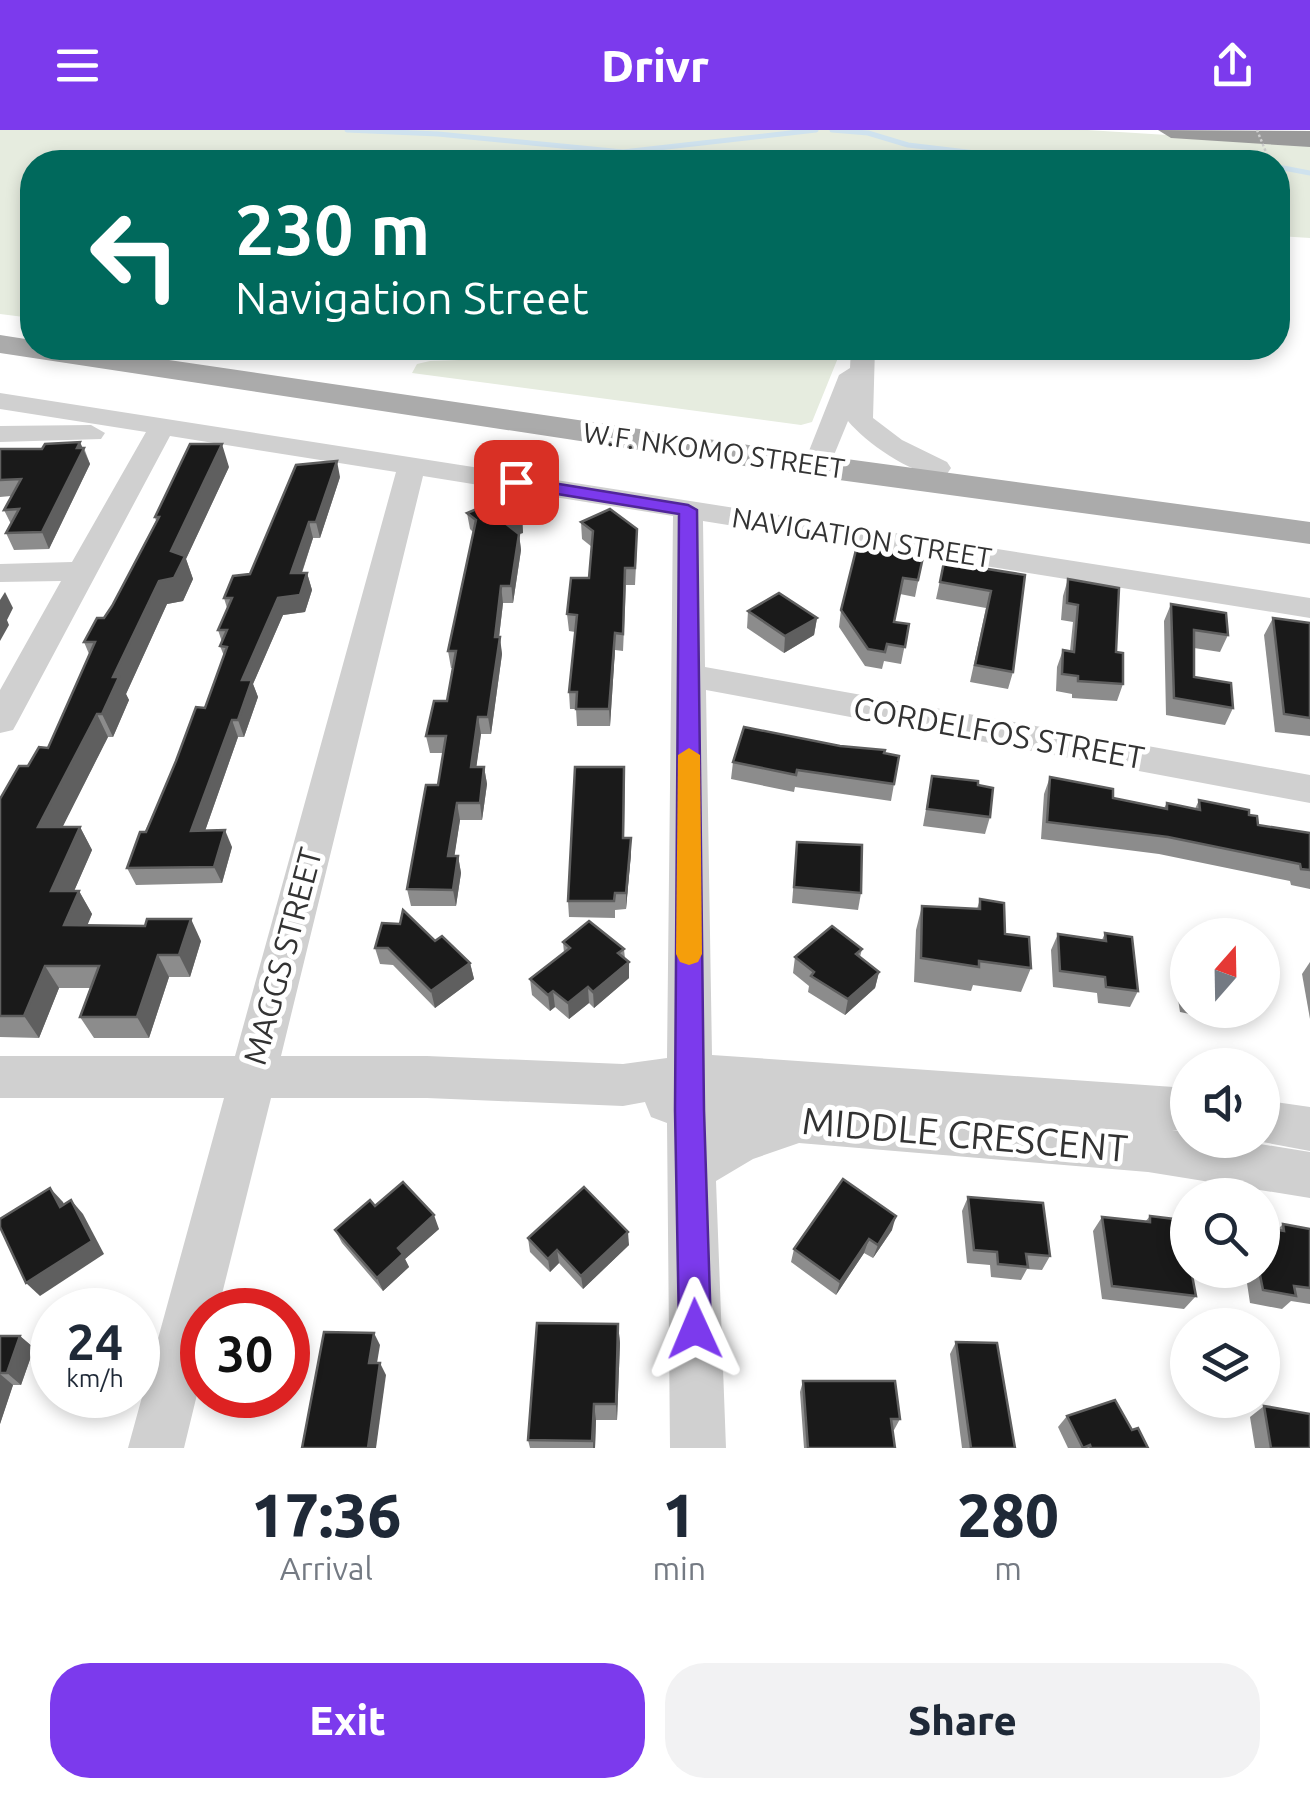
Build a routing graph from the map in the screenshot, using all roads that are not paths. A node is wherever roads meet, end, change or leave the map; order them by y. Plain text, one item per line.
1 (1171, 130) edge
2 (1258, 130) edge
3 (1310, 136) edge
4 (115, 360) edge
5 (219, 360) edge
6 (858, 360) edge
7 (862, 360) edge
8 (0, 400) edge
9 (163, 426) junction
10 (0, 434) edge
11 (821, 458) junction
12 (412, 465) junction
13 (937, 468) junction
14 (688, 510) junction
15 (1310, 531) edge
16 (82, 571) junction
17 (0, 573) edge
18 (1310, 608) edge
19 (688, 675) junction
20 (0, 721) edge
21 (1310, 790) edge
22 (0, 1076) edge
23 (251, 1077) junction
24 (690, 1092) junction
25 (1170, 1108) edge
26 (800, 1121) junction
27 (1280, 1125) edge
28 (1310, 1130) edge
29 (691, 1170) junction
30 (1310, 1175) edge
31 (156, 1448) edge
32 (698, 1448) edge

1 - 3 highway
2 - 3 highway
4 - 11 main road, W.F. NKOMO STREET
5 - 11 main road, W.F. NKOMO STREET
6 - 11 street
7 - 13 street
8 - 9 street, NAVIGATION STREET
9 - 10 street
9 - 12 street, NAVIGATION STREET
9 - 16 street
11 - 13 main road, W.F. NKOMO STREET
11 - 15 main road, W.F. NKOMO STREET
12 - 14 street, NAVIGATION STREET
12 - 23 street, MAGGS STREET
13 - 15 main road, W.F. NKOMO STREET
14 - 18 street, NAVIGATION STREET
14 - 19 street
16 - 17 street
16 - 20 street
19 - 21 street, CORDELFOS STREET
19 - 24 street
22 - 23 street, MIDDLE CRESCENT
23 - 24 street, MIDDLE CRESCENT
23 - 31 street, MAGGS STREET
24 - 25 street, MIDDLE CRESCENT
24 - 26 street, MIDDLE CRESCENT
24 - 29 street
26 - 29 street
26 - 30 street, MIDDLE CRESCENT
27 - 28 street
29 - 32 street

